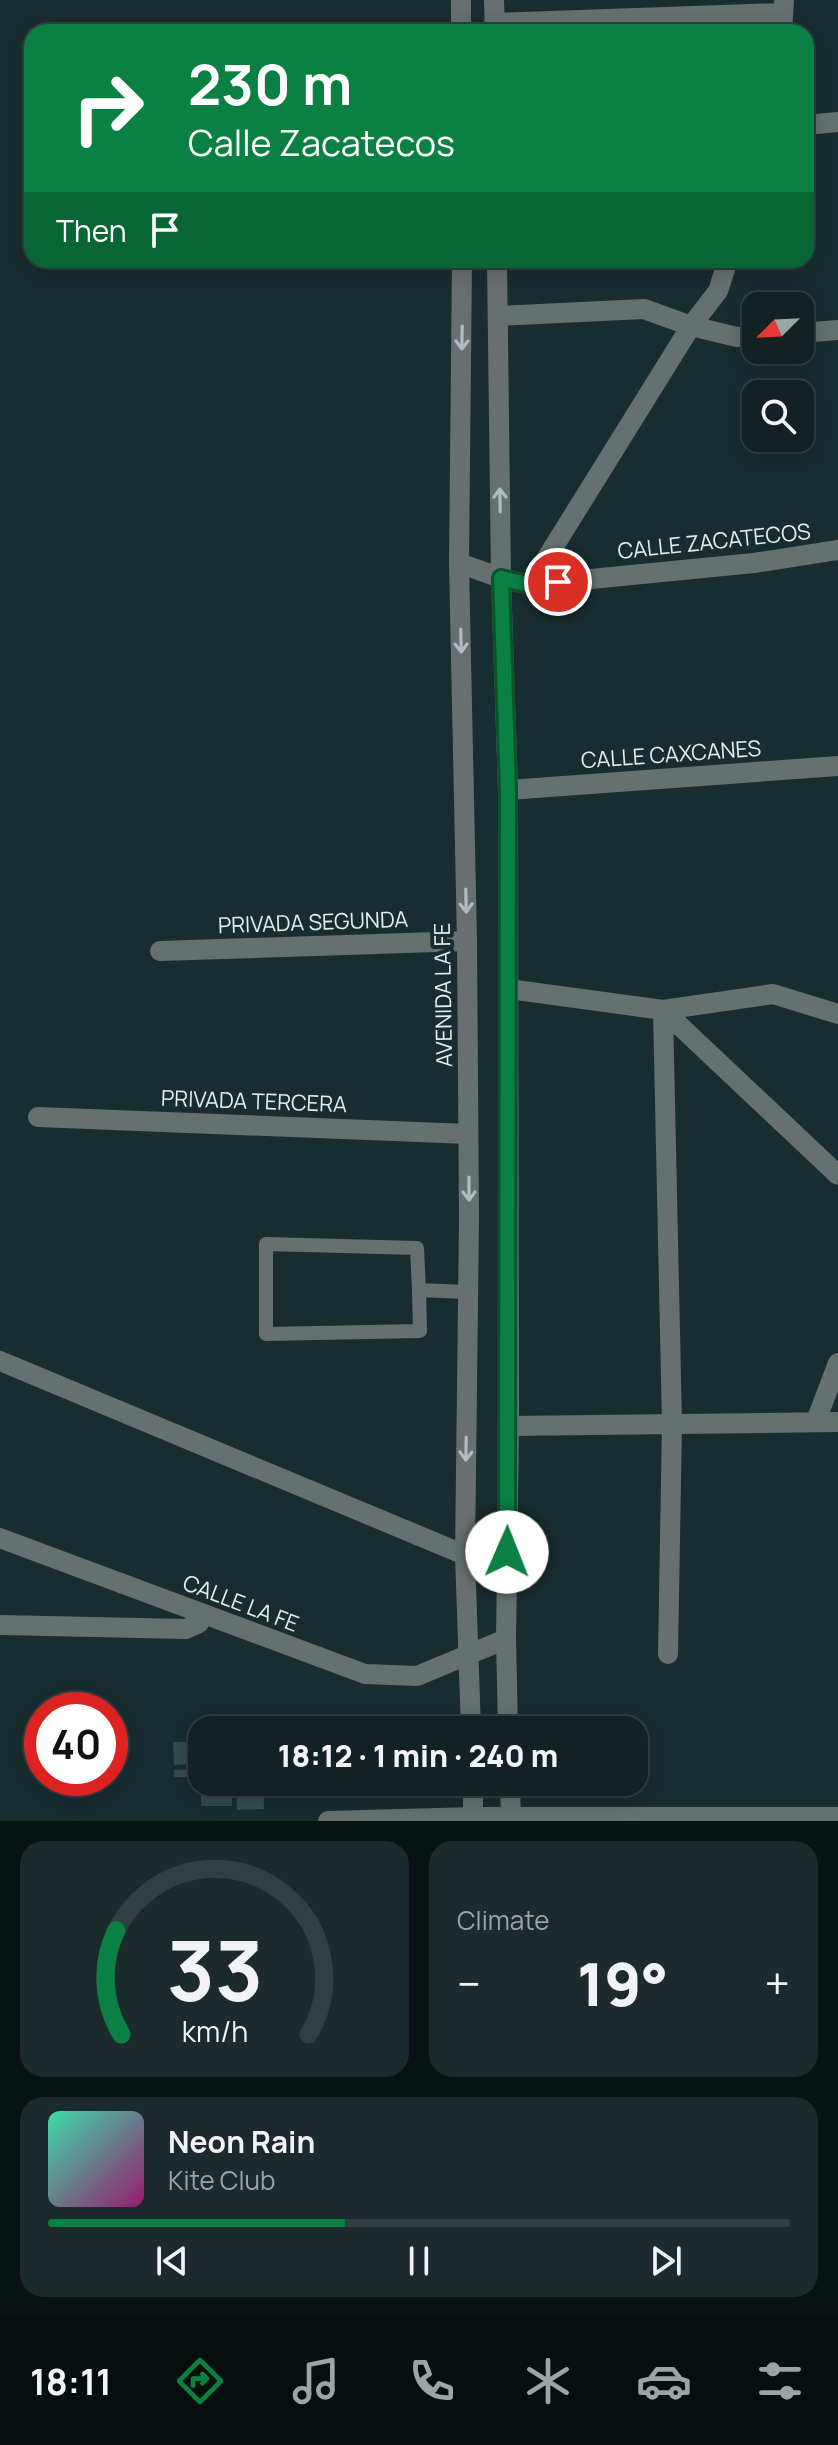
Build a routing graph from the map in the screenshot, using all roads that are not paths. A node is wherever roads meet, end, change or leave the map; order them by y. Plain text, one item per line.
1 (461, 0) edge
2 (494, 0) edge
3 (783, 15) edge
4 (461, 24) edge
5 (494, 24) edge
6 (583, 24) edge
7 (838, 122) edge
8 (814, 124) edge
9 (462, 268) edge
10 (497, 268) edge
11 (725, 268) edge
12 (498, 316) junction
13 (691, 326) junction
14 (838, 330) edge
15 (814, 332) edge
16 (742, 337) edge
17 (838, 550) edge
18 (459, 563) junction
19 (501, 578) junction
20 (530, 585) junction
21 (838, 766) edge
22 (508, 790) junction
23 (467, 941) junction
24 (160, 951) dead end
25 (508, 989) junction
26 (663, 1010) junction
27 (838, 1014) edge
28 (38, 1117) dead end
29 (468, 1134) junction
30 (838, 1175) edge
31 (419, 1290) junction
32 (468, 1292) junction
33 (0, 1361) edge
34 (838, 1363) edge
35 (816, 1421) junction
36 (838, 1422) edge
37 (672, 1424) junction
38 (509, 1426) junction
39 (0, 1538) edge
40 (465, 1555) junction
41 (507, 1583) junction
42 (203, 1614) junction
43 (0, 1625) edge
44 (506, 1639) junction
45 (469, 1653) junction
46 (668, 1654) dead end
47 (471, 1716) edge
48 (508, 1716) edge
49 (473, 1796) edge
50 (510, 1796) edge
51 (838, 1817) edge
52 (474, 1819) edge
53 (511, 1819) edge
54 (328, 1821) edge

1 - 4 street
2 - 5 street
3 - 6 street
7 - 8 street
9 -> 18 street, AVENIDA LA FE
10 - 12 street
11 - 13 street
12 - 13 street
19 -> 12 street
13 - 16 street
13 - 20 street
14 - 15 street
17 - 20 street, CALLE ZACATECOS
18 - 19 street, CALLE ZACATECOS
18 -> 23 street, AVENIDA LA FE
19 - 20 street, CALLE ZACATECOS
19 - 22 street
21 - 22 street, CALLE CAXCANES
22 - 25 street
23 - 24 street, PRIVADA SEGUNDA
23 - 29 street, AVENIDA LA FE
25 - 26 street
25 - 38 street
26 - 27 street
26 - 30 street
26 - 37 street
28 - 29 street, PRIVADA TERCERA
29 -> 32 street, AVENIDA LA FE
31 - 31 lane
31 - 32 lane
32 -> 40 street, AVENIDA LA FE
33 - 40 street
34 - 35 street
35 - 36 street
35 - 37 street
37 - 38 street
37 - 46 street
38 - 41 street
39 - 42 street, CALLE LA FE
40 - 41 street
40 - 45 street, AVENIDA LA FE
41 - 44 street
42 - 43 street
42 - 45 street, CALLE LA FE
44 - 45 street, CALLE LA FE
44 - 48 street
45 - 47 street, AVENIDA LA FE
49 - 52 street
50 - 53 street
51 - 53 street
52 - 53 street
52 - 54 street

